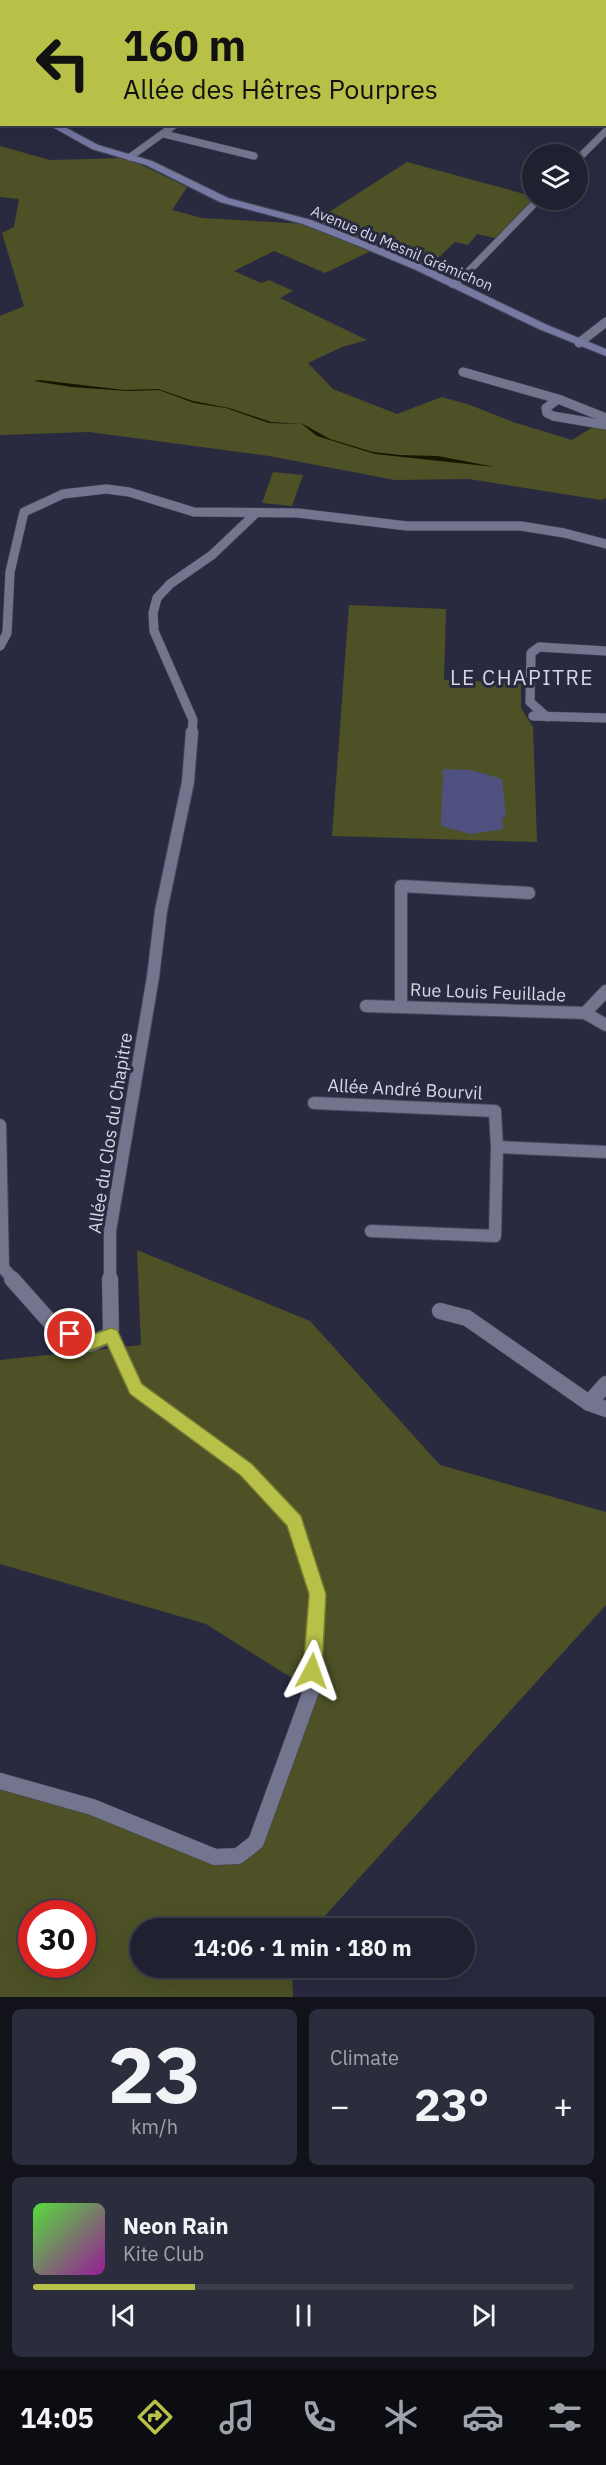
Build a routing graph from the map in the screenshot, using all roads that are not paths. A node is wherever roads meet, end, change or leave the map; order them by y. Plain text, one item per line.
1 (55, 126) edge
2 (174, 126) edge
3 (606, 129) edge
4 (164, 134) junction
5 (588, 148) edge
6 (254, 156) dead end
7 (130, 157) junction
8 (528, 210) edge
9 (452, 284) junction
10 (606, 322) edge
11 (579, 343) junction
12 (606, 353) edge
13 (463, 372) dead end
14 (558, 399) junction
15 (606, 418) edge
16 (606, 425) edge
17 (254, 515) junction
18 (605, 532) edge
19 (590, 539) junction
20 (606, 544) edge
21 (0, 646) edge
22 (606, 651) edge
23 (532, 716) dead end
24 (548, 717) junction
25 (606, 718) edge
26 (529, 893) dead end
27 (606, 991) edge
28 (366, 1006) dead end
29 (401, 1007) junction
30 (585, 1012) junction
31 (606, 1025) edge
32 (314, 1103) dead end
33 (0, 1125) edge
34 (497, 1147) junction
35 (606, 1152) edge
36 (371, 1231) dead end
37 (440, 1311) dead end
38 (111, 1335) junction
39 (606, 1384) edge
40 (589, 1403) junction
41 (606, 1409) edge
42 (0, 1781) edge

1 - 7 street, Avenue du Mesnil Grémichon
2 - 4 street
3 - 5 street
4 - 6 street
4 - 7 street
7 - 9 street, Avenue du Mesnil Grémichon
8 - 9 street
9 - 11 street, Avenue du Mesnil Grémichon
10 - 11 street
11 - 12 street, Avenue du Mesnil Grémichon
13 - 14 street
14 - 15 street
14 - 16 street
17 - 19 street
17 - 21 street
17 - 38 street, Allée du Clos du Chapitre
18 - 19 street
19 - 20 street
22 - 24 street
23 - 24 street
24 - 25 street
26 - 29 street
27 - 30 street
28 - 29 street, Rue Louis Feuillade
29 - 30 street, Rue Louis Feuillade
30 - 31 street, Rue Louis Feuillade
32 - 34 street, Allée André Bourvil
33 - 38 street
34 - 35 street
34 - 36 street
37 - 40 street
38 - 42 street, Allée du Clos du Chapitre
39 - 40 street
40 - 41 street

